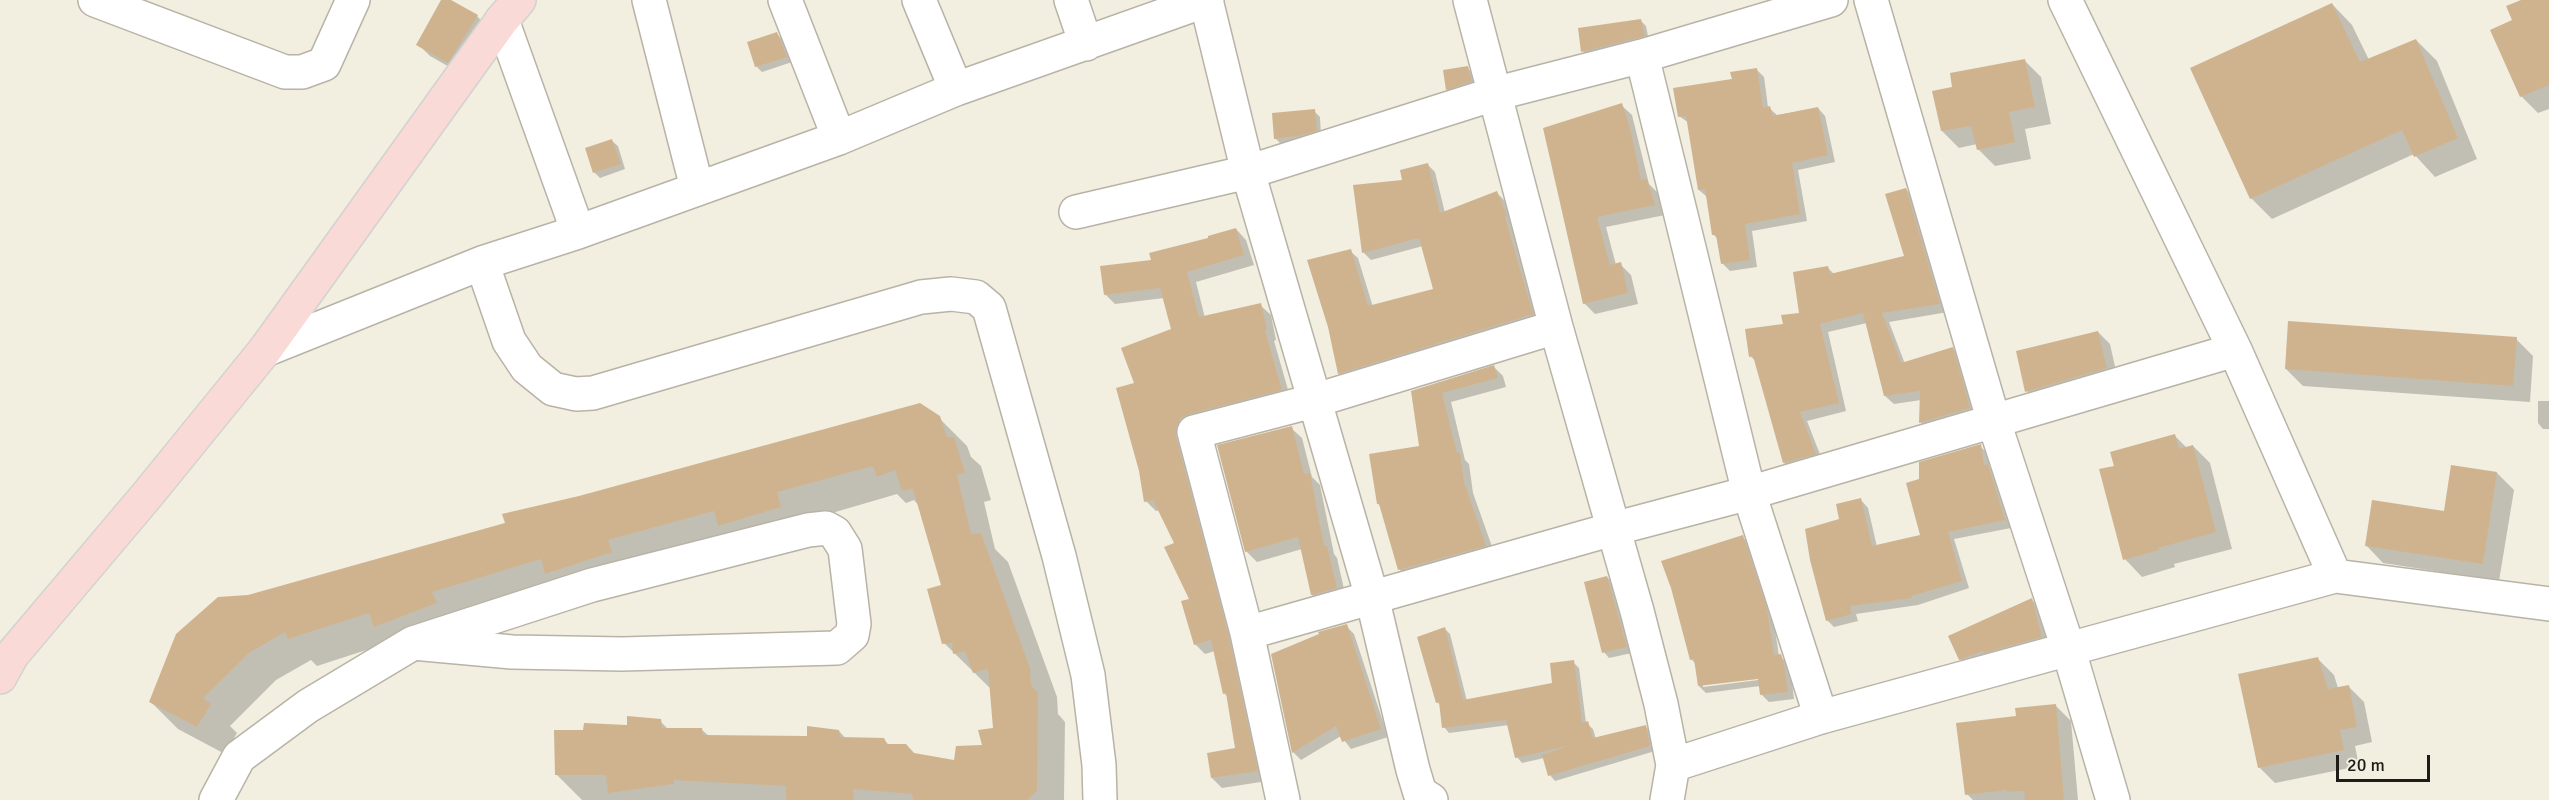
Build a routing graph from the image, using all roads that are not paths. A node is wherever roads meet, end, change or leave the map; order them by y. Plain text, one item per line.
1 (94, 0) edge
2 (353, 0) edge
3 (649, 0) edge
4 (785, 0) edge
5 (919, 0) edge
6 (1071, 0) edge
7 (1207, 0) edge
8 (1470, 0) edge
9 (1831, 0) edge
10 (1871, 0) edge
11 (2065, 0) edge
12 (511, 10) edge
13 (1086, 44) junction
14 (1642, 56) junction
15 (956, 89) junction
16 (1494, 94) junction
17 (839, 138) junction
18 (1248, 172) junction
19 (697, 188) junction
20 (1076, 212) dead end
21 (578, 232) junction
22 (482, 262) junction
23 (1556, 327) junction
24 (265, 350) junction
25 (2235, 350) junction
26 (1313, 400) junction
27 (1994, 422) junction
28 (1749, 493) junction
29 (1613, 529) junction
30 (2335, 576) junction
31 (1372, 597) junction
32 (2549, 604) edge
33 (1248, 633) junction
34 (413, 643) junction
35 (2069, 651) junction
36 (0, 677) edge
37 (1821, 717) junction
38 (1673, 765) junction
39 (1419, 798) edge
40 (216, 800) edge
41 (1100, 800) edge
42 (1283, 800) edge
43 (1667, 800) edge
44 (2113, 800) edge

1 - 2 street
3 - 19 street
4 - 17 street
5 - 15 street
6 - 13 street
7 - 13 street
7 - 18 street
8 - 16 street
9 - 14 street
10 - 27 street
11 - 25 street
12 - 21 street
12 - 24 main road
13 - 15 street
14 - 16 street
14 - 28 street
15 - 17 street
16 - 18 street
16 - 23 street
17 - 19 street
18 - 20 street
18 - 26 street
19 - 21 street
21 - 22 street
22 - 24 street
22 - 41 street
23 - 26 street
23 - 29 street
24 - 36 main road
25 - 27 street
25 - 30 street
26 - 31 street
26 - 33 street
27 - 28 street
27 - 35 street
28 - 29 street
28 - 37 street
29 - 31 street
29 - 38 street
30 - 32 street
30 - 35 street
31 - 33 street
31 - 39 street
33 - 42 street
34 - 34 street
34 - 40 street
35 - 37 street
35 - 44 street
37 - 38 street
38 - 43 street

